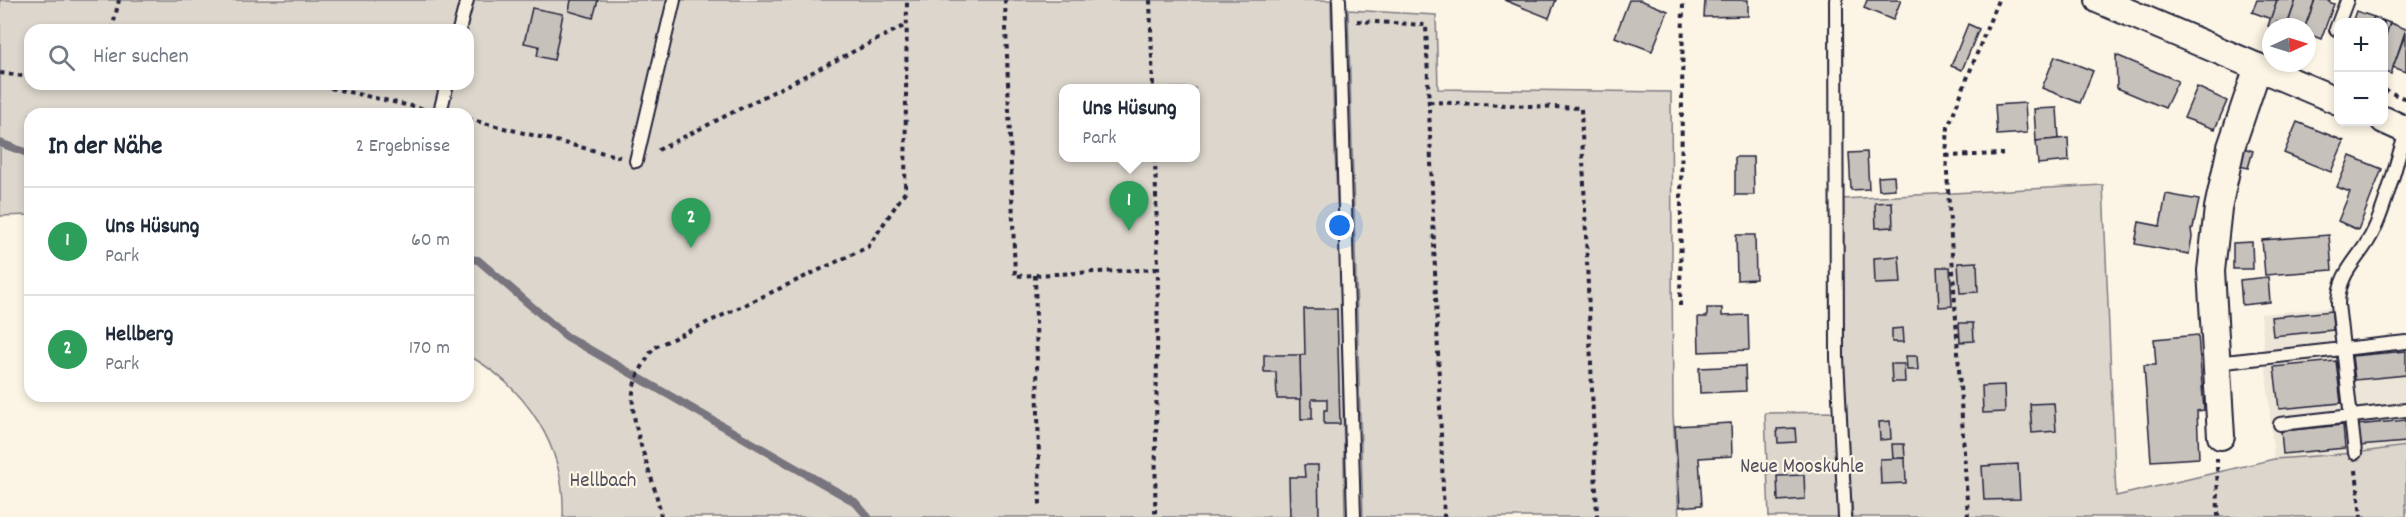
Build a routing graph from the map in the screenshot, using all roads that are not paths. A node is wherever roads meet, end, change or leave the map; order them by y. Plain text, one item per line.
1 (466, 0) edge
2 (674, 0) edge
3 (1339, 0) edge
4 (1836, 0) edge
5 (2099, 0) edge
6 (2347, 0) edge
7 (2340, 18) edge
8 (460, 24) edge
9 (2258, 67) junction
10 (446, 90) edge
11 (2334, 99) edge
12 (441, 108) edge
13 (2388, 122) edge
14 (2406, 131) edge
15 (636, 161) road end
16 (2406, 342) edge
17 (2343, 350) junction
18 (2216, 363) junction
19 (2406, 410) edge
20 (2351, 416) junction
21 (2280, 424) dead end
22 (2220, 436) road end
23 (2355, 453) road end
24 (1354, 517) edge
25 (1845, 517) edge

1 - 8 lane
2 - 15 lane
3 - 24 lane
4 - 25 lane
5 - 9 street
6 - 7 lane
9 - 11 street
9 - 18 street
10 - 12 lane
13 - 14 street
14 - 17 lane
16 - 17 lane
17 - 18 lane
17 - 20 lane
18 - 22 street
19 - 20 lane
20 - 21 lane
20 - 23 lane

